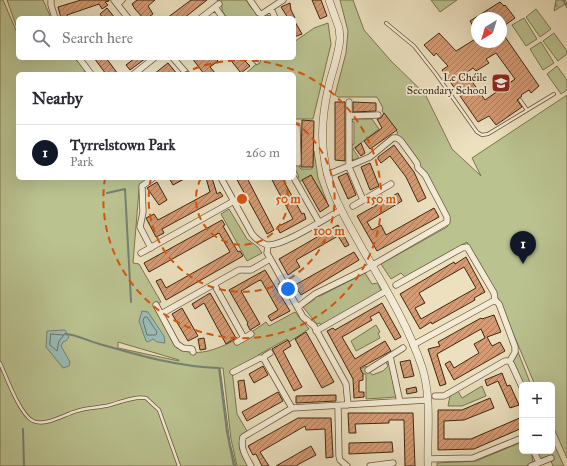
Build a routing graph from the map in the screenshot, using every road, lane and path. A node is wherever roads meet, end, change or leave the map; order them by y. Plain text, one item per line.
1 (51, 0) edge
2 (250, 0) edge
3 (282, 0) edge
4 (329, 0) edge
5 (118, 1) edge
6 (271, 8) junction
7 (54, 16) edge
8 (127, 16) edge
9 (204, 16) edge
10 (222, 16) edge
11 (274, 16) edge
12 (386, 23) dead end
13 (80, 60) edge
14 (152, 60) edge
15 (175, 60) edge
16 (90, 72) edge
17 (136, 72) edge
18 (185, 72) edge
19 (554, 94) dead end
20 (520, 100) dead end
21 (349, 102) dead end
22 (527, 110) junction
23 (349, 116) junction
24 (378, 116) dead end
25 (297, 126) dead end
26 (296, 140) edge
27 (298, 163) dead end
28 (348, 166) junction
29 (327, 175) junction
30 (150, 180) edge
31 (222, 180) edge
32 (295, 180) edge
33 (392, 184) dead end
34 (363, 200) junction
35 (234, 201) junction
36 (353, 206) dead end
37 (341, 210) junction
38 (319, 222) junction
39 (268, 245) junction
40 (151, 248) junction
41 (141, 253) dead end
42 (270, 259) junction
43 (372, 265) junction
44 (214, 284) junction
45 (396, 285) dead end
46 (386, 291) junction
47 (495, 300) junction
48 (156, 305) dead end
49 (298, 307) junction
50 (161, 314) junction
51 (316, 331) junction
52 (251, 334) dead end
53 (244, 338) junction
54 (237, 342) dead end
55 (414, 345) junction
56 (403, 348) dead end
57 (193, 352) dead end
58 (270, 353) dead end
59 (390, 356) junction
60 (264, 359) junction
61 (510, 361) junction
62 (0, 363) edge
63 (368, 370) dead end
64 (233, 372) dead end
65 (519, 382) edge
66 (435, 396) dead end
67 (427, 400) junction
68 (400, 402) junction
69 (348, 405) junction
70 (338, 407) junction
71 (292, 408) junction
72 (519, 439) edge
73 (535, 454) edge
74 (551, 458) dead end
75 (341, 462) junction
76 (428, 462) edge
77 (539, 462) junction
78 (393, 463) dead end
79 (179, 466) edge
80 (251, 466) edge
81 (336, 466) edge
82 (347, 466) edge
83 (370, 466) edge
84 (531, 466) edge

1 - 7 street
2 - 6 street
3 - 6 street
4 - 29 street
5 - 8 street
6 - 11 street
9 - 10 street
12 - 22 lane
13 - 16 street
14 - 17 street
15 - 18 street
19 - 22 lane
20 - 22 lane
21 - 23 street
23 - 24 street
23 - 28 street
25 - 26 street
26 - 27 street
28 - 29 street
28 - 34 street
28 - 43 street
29 - 37 street
30 - 40 street
31 - 35 street
32 - 38 street
33 - 34 street
34 - 36 street
35 - 39 street
35 - 40 street
37 - 38 street
37 - 43 street
38 - 39 street
39 - 42 street
40 - 41 street
42 - 44 street
42 - 49 street
43 - 46 street
43 - 49 street
44 - 50 street
44 - 53 street
45 - 47 street
46 - 51 street
46 - 55 street
47 - 55 street
47 - 61 street
48 - 50 street
49 - 51 street
50 - 57 street
51 - 69 street
52 - 53 street
53 - 54 street
55 - 67 street
56 - 59 street
58 - 60 street
59 - 63 street
59 - 68 street
60 - 64 street
60 - 71 street
61 - 65 street
61 - 66 street
62 - 79 lane
67 - 68 street
67 - 76 street
68 - 69 street
69 - 70 street
70 - 71 street
70 - 75 street
71 - 80 street
72 - 76 street
73 - 77 street
74 - 77 street
75 - 81 street
75 - 82 street
77 - 84 street
78 - 83 street

